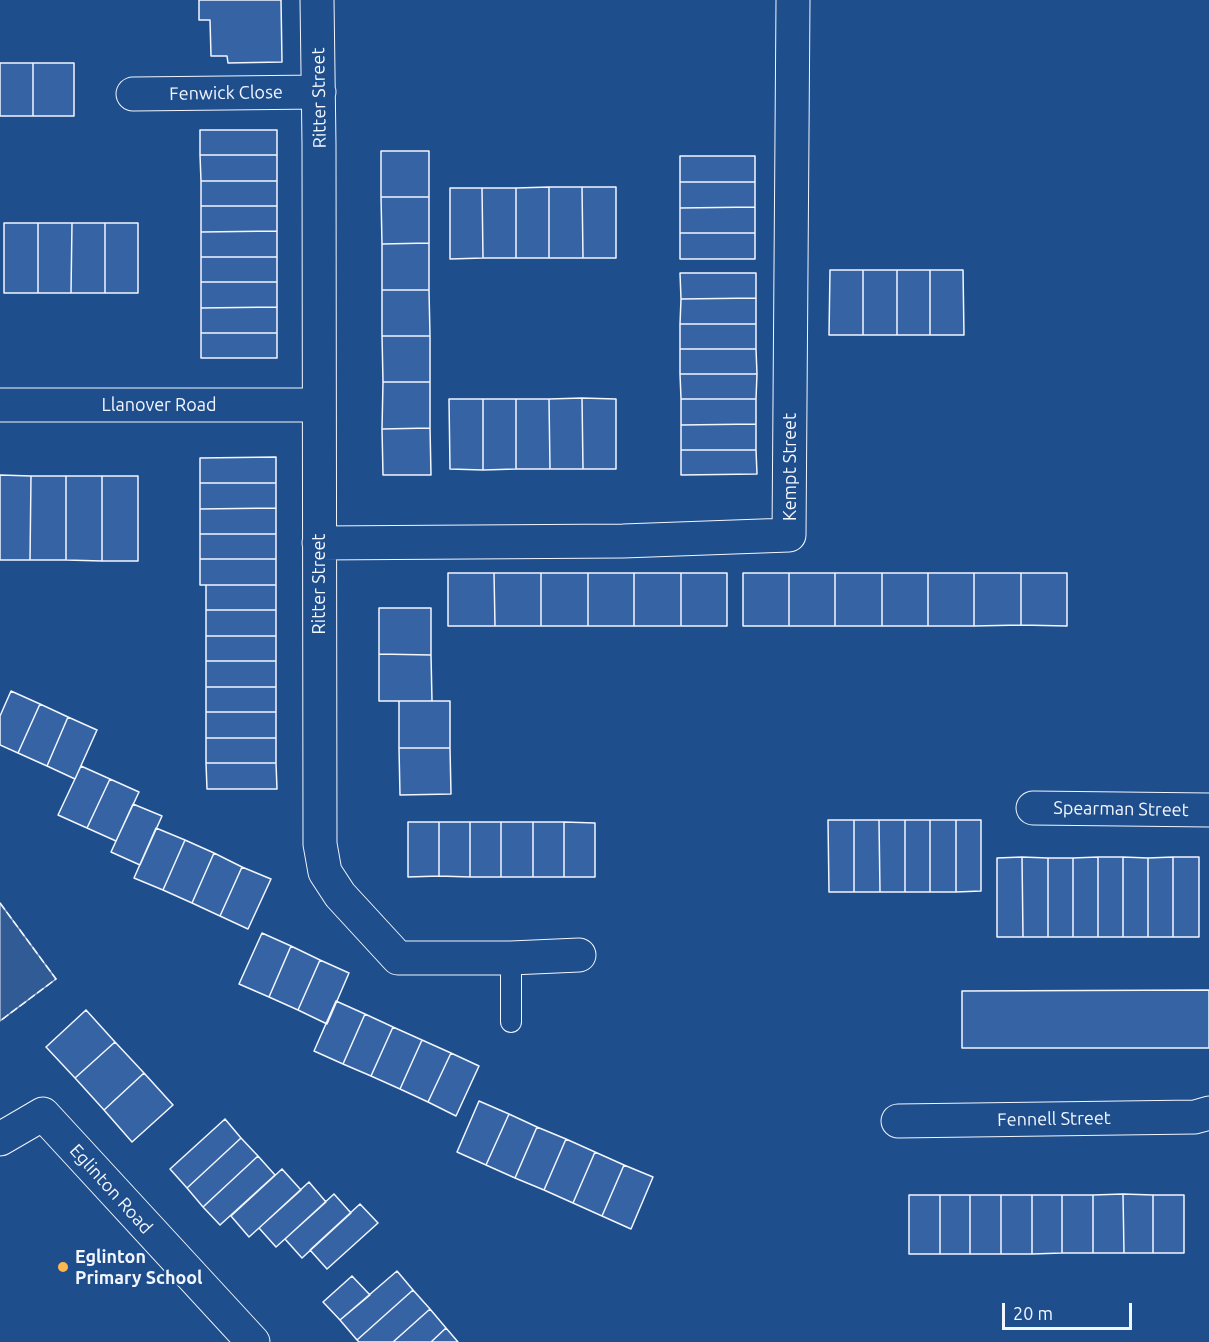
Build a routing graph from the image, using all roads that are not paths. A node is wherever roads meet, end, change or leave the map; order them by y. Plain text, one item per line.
1 (317, 0) edge
2 (793, 0) edge
3 (319, 92) junction
4 (133, 93) dead end
5 (0, 405) edge
6 (319, 405) junction
7 (319, 543) junction
8 (1033, 807) dead end
9 (1209, 810) edge
10 (579, 955) dead end
11 (511, 958) junction
12 (511, 1022) dead end
13 (1209, 1113) edge
14 (898, 1121) dead end
15 (0, 1139) edge
16 (253, 1342) edge

1 - 3 street, Ritter Street
2 - 7 street, Kempt Street
3 - 4 street, Fenwick Close
3 - 6 street, Ritter Street
5 - 6 street, Llanover Road
6 - 7 street, Ritter Street
7 - 11 street, Ritter Street
8 - 9 street, Spearman Street
10 - 11 street, Ritter Street
11 - 12 lane
13 - 14 street, Fennell Street
15 - 16 street, Eglinton Road

